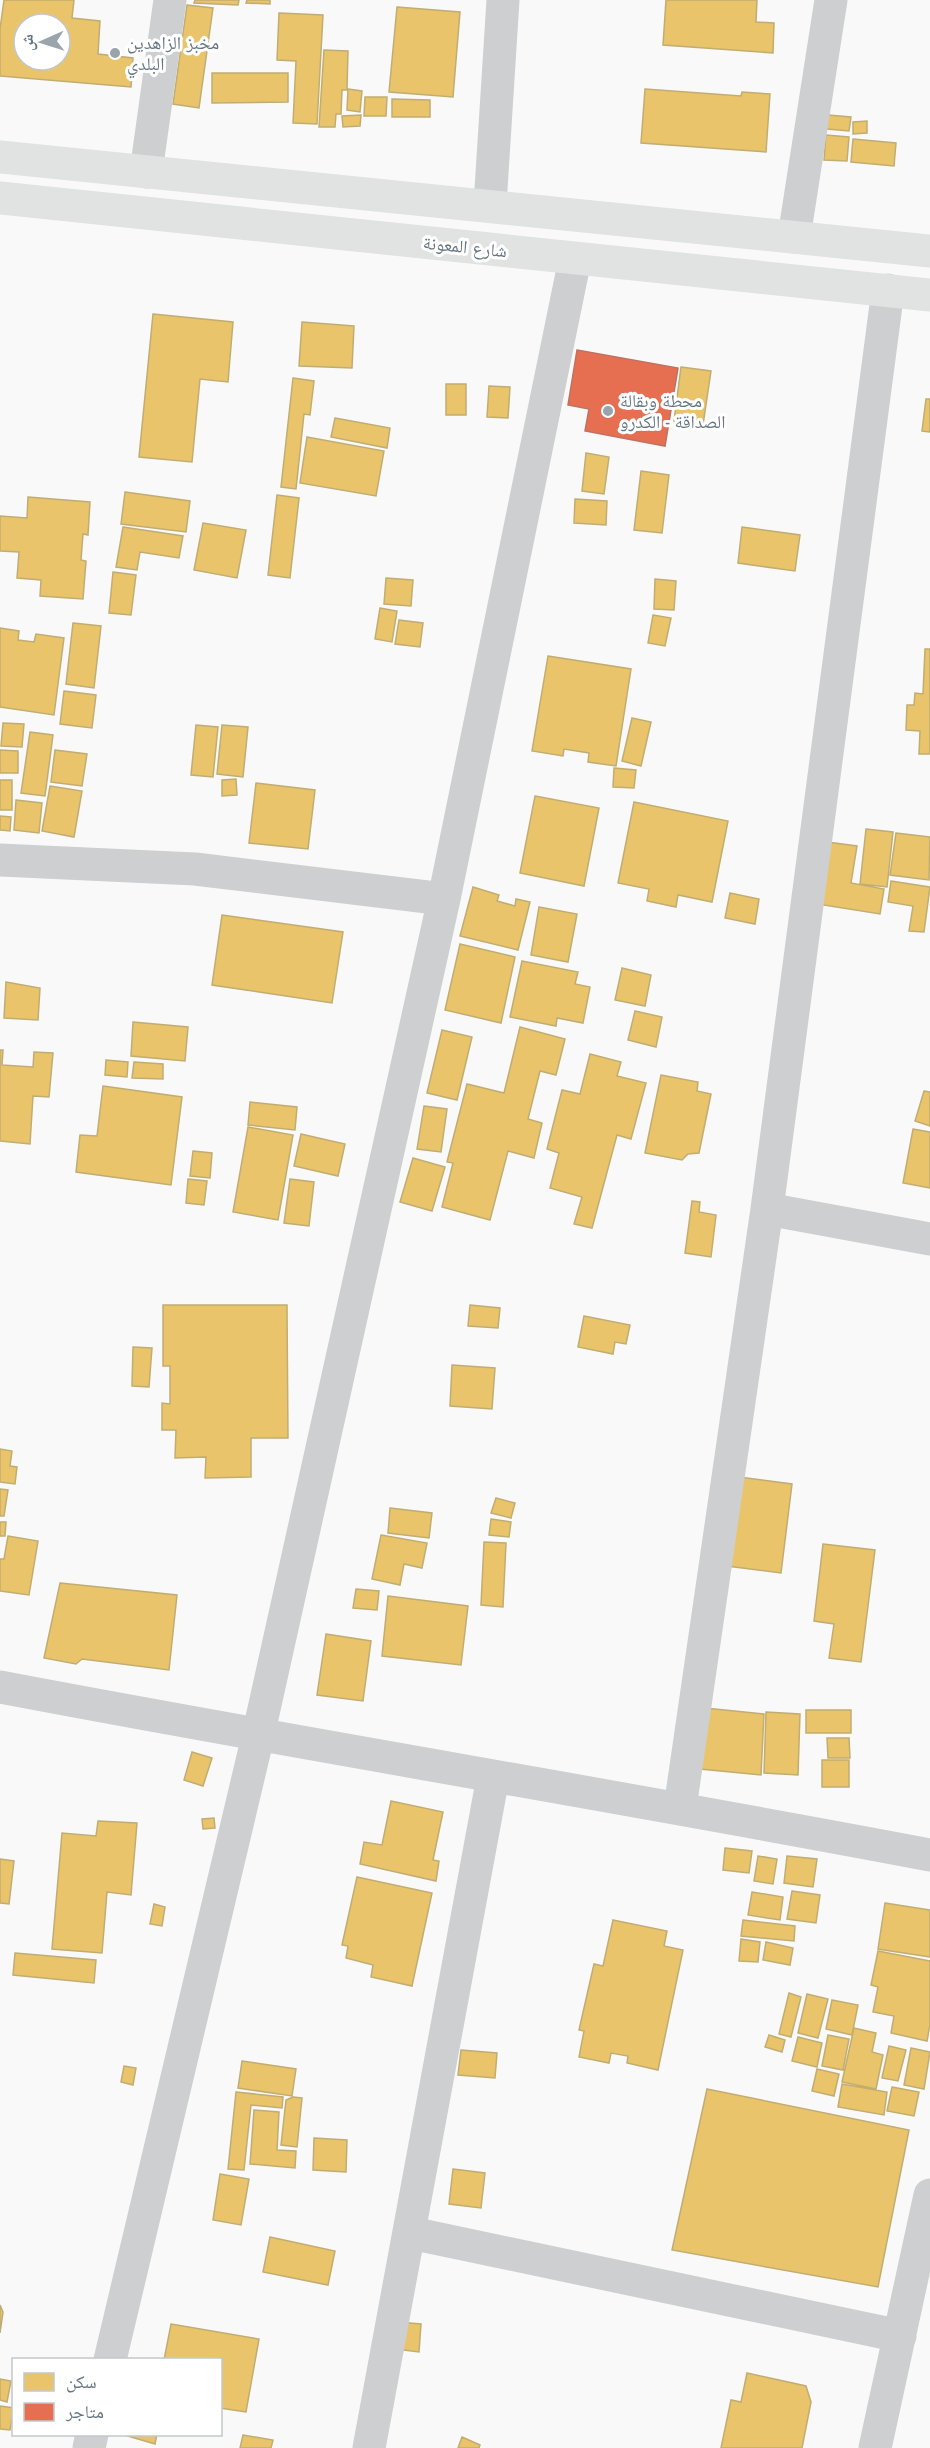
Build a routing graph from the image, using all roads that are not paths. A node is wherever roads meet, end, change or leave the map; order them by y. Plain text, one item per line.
1 (170, 0) edge
2 (503, 0) edge
3 (831, 0) edge
4 (0, 157) edge
5 (146, 172) junction
6 (304, 188) junction
7 (0, 198) edge
8 (490, 205) junction
9 (299, 229) junction
10 (794, 237) junction
11 (930, 251) edge
12 (575, 259) junction
13 (888, 290) junction
14 (930, 295) edge
15 (0, 860) edge
16 (444, 899) junction
17 (767, 1209) junction
18 (930, 1239) edge
19 (0, 1687) edge
20 (258, 1736) junction
21 (493, 1777) junction
22 (680, 1808) junction
23 (930, 1855) edge
24 (930, 2195) edge
25 (411, 2233) junction
26 (900, 2336) junction
27 (110, 2358) edge
28 (369, 2448) edge
29 (875, 2448) edge

1 - 5 street
2 - 8 street
3 - 10 street
4 - 5 highway
5 - 6 highway
6 - 8 highway
6 - 9 highway
7 - 9 highway, شارع المعونة
8 - 10 highway
9 - 12 highway, شارع المعونة
10 - 11 highway
12 - 13 highway, شارع المعونة
12 - 16 street
13 - 14 highway, شارع المعونة
13 - 17 street
15 - 16 street
16 - 20 street
17 - 18 street
17 - 22 street
19 - 20 street
20 - 21 street
20 - 27 street
21 - 22 street
21 - 25 street
22 - 23 street
24 - 26 street
25 - 26 street
25 - 28 street
26 - 29 street

